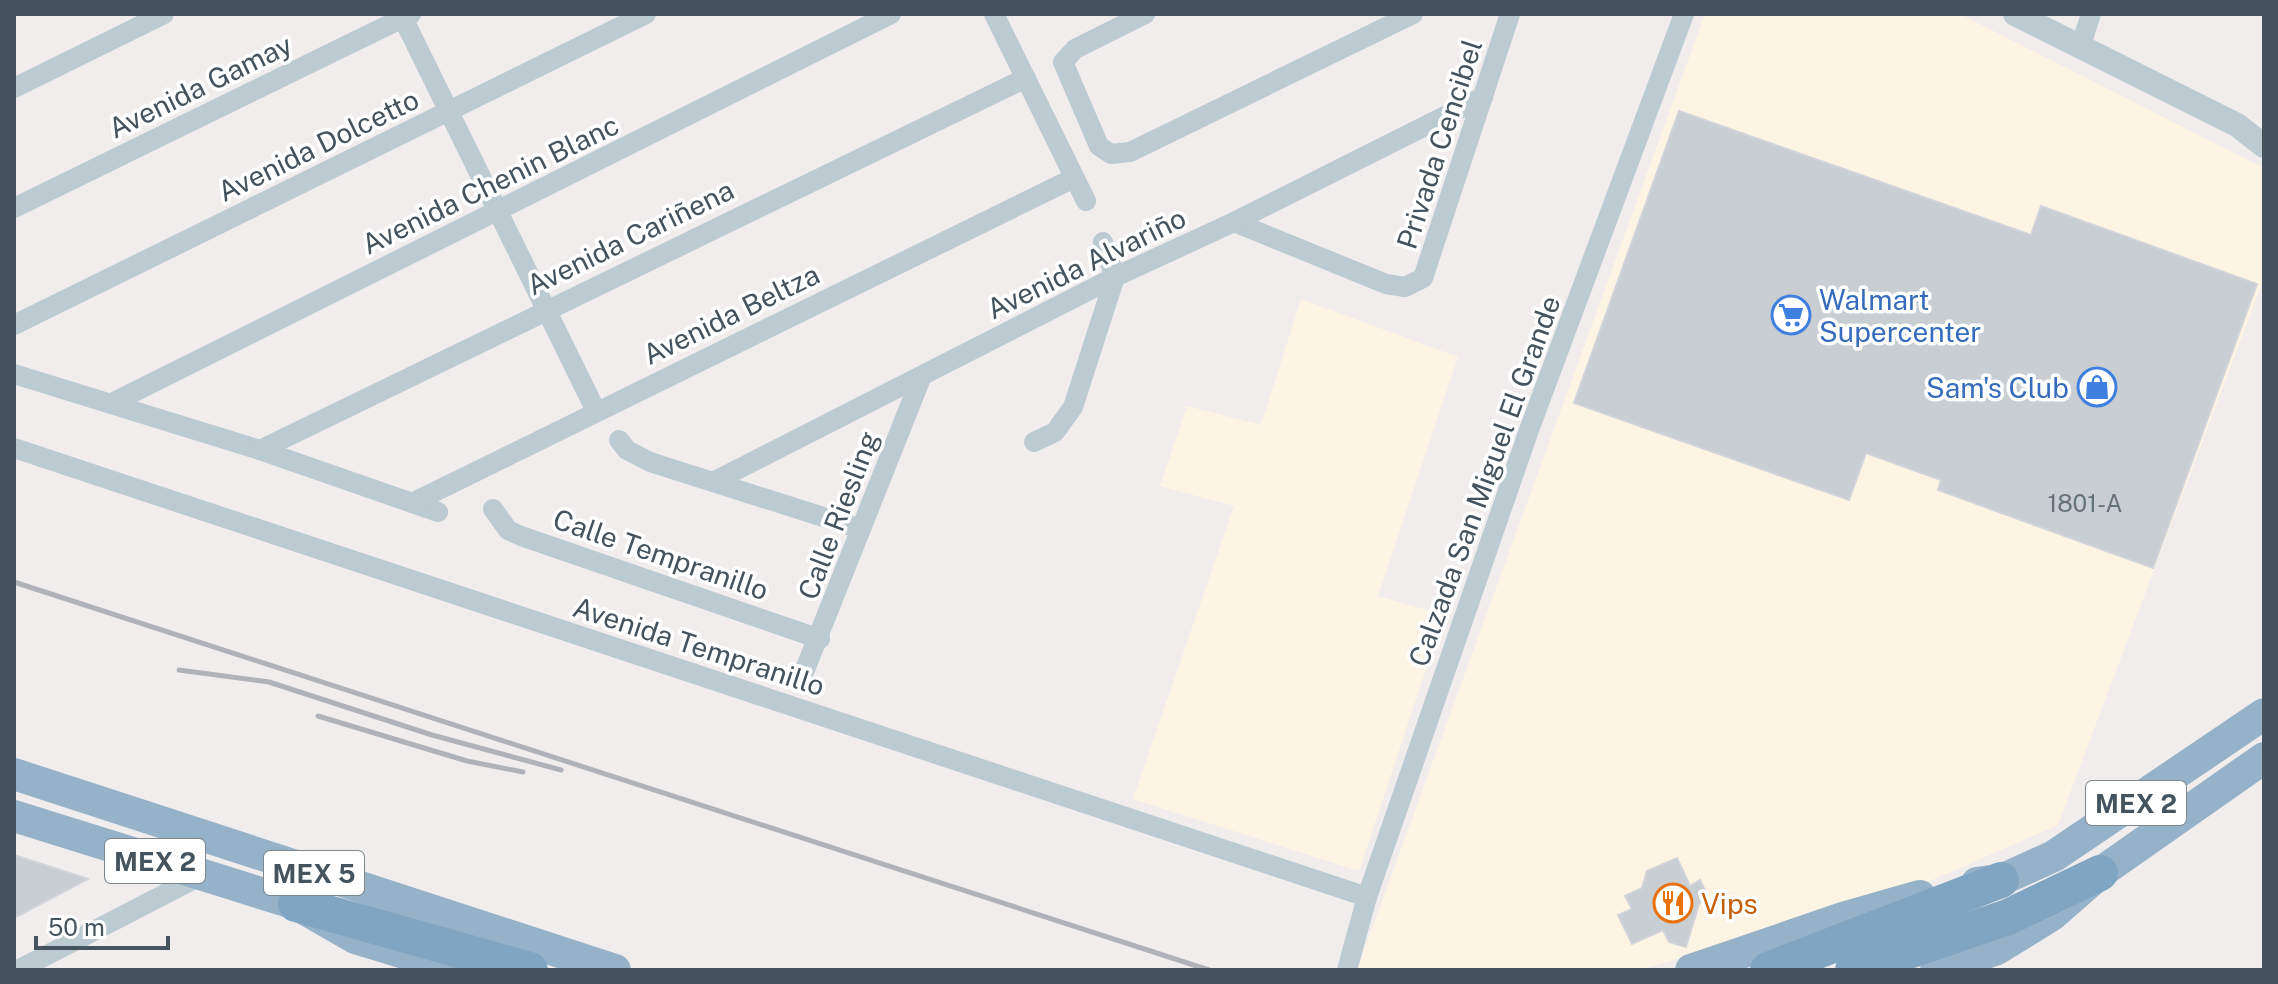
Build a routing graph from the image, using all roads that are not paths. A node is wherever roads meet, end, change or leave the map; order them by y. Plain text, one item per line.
1 (164, 14) edge
2 (646, 14) edge
3 (891, 14) edge
4 (994, 14) edge
5 (1145, 14) edge
6 (1413, 14) edge
7 (1510, 14) edge
8 (1684, 14) edge
9 (2015, 14) edge
10 (2091, 14) edge
11 (405, 15) edge
12 (2080, 48) junction
13 (1026, 78) junction
14 (14, 88) edge
15 (1483, 97) junction
16 (451, 112) junction
17 (2237, 125) junction
18 (2264, 132) edge
19 (2264, 146) edge
20 (1074, 178) junction
21 (1086, 201) dead end
22 (14, 208) edge
23 (500, 210) junction
24 (1234, 222) junction
25 (1103, 242) dead end
26 (1115, 277) junction
27 (546, 308) junction
28 (14, 325) edge
29 (14, 374) edge
30 (921, 378) junction
31 (112, 403) junction
32 (596, 411) junction
33 (619, 440) dead end
34 (1034, 442) dead end
35 (14, 448) edge
36 (260, 450) junction
37 (715, 481) junction
38 (414, 502) junction
39 (493, 509) dead end
40 (438, 512) dead end
41 (861, 529) junction
42 (820, 639) junction
43 (804, 672) dead end
44 (2264, 714) edge
45 (2264, 758) edge
46 (14, 774) edge
47 (14, 816) edge
48 (2100, 873) junction
49 (200, 876) junction
50 (2001, 880) junction
51 (1367, 897) junction
52 (296, 904) junction
53 (18, 970) edge
54 (460, 970) edge
55 (530, 970) edge
56 (615, 970) edge
57 (1347, 970) edge
58 (1691, 970) edge
59 (1768, 970) edge
60 (1853, 970) edge
61 (1936, 970) edge

1 - 14 street
2 - 16 street, Avenida Dolcetto
3 - 23 street, Avenida Chenin Blanc
4 - 13 street
5 - 6 street
7 - 15 street, Privada Cencibel
8 - 51 street, Calzada San Miguel El Grande
9 - 12 street
10 - 12 street
11 - 16 street
11 - 22 street, Avenida Gamay
12 - 17 street
13 - 20 street
13 - 27 street, Avenida Cariñena
15 - 24 street, Avenida Alvariño
15 - 24 street, Privada Cencibel
16 - 23 street
16 - 28 street, Avenida Dolcetto
17 - 18 street
17 - 19 street
20 - 21 street
20 - 32 street, Avenida Beltza
23 - 27 street
23 - 31 street, Avenida Chenin Blanc
24 - 26 street, Avenida Alvariño
25 - 26 street
26 - 30 street, Avenida Alvariño
26 - 34 street
27 - 32 street
27 - 36 street, Avenida Cariñena
29 - 31 street
30 - 37 street, Avenida Alvariño
30 - 41 street, Calle Riesling
31 - 36 street
32 - 38 street, Avenida Beltza
33 - 37 street
35 - 51 street, Avenida Tempranillo
36 - 38 street
37 - 41 street
38 - 40 street
39 - 42 street, Calle Tempranillo
41 - 42 street, Calle Riesling
42 - 43 street, Calle Riesling
44 - 50 highway, MEX 2
45 - 48 highway, MEX 2
46 - 56 highway, MEX 5
47 - 49 highway, MEX 2
48 - 60 highway, MEX 2
48 - 61 highway
49 - 52 highway, MEX 2
49 - 53 street
50 - 58 highway
50 - 59 highway, MEX 2
51 - 57 street, Calzada San Miguel El Grande
52 - 54 highway
52 - 55 highway, MEX 5

